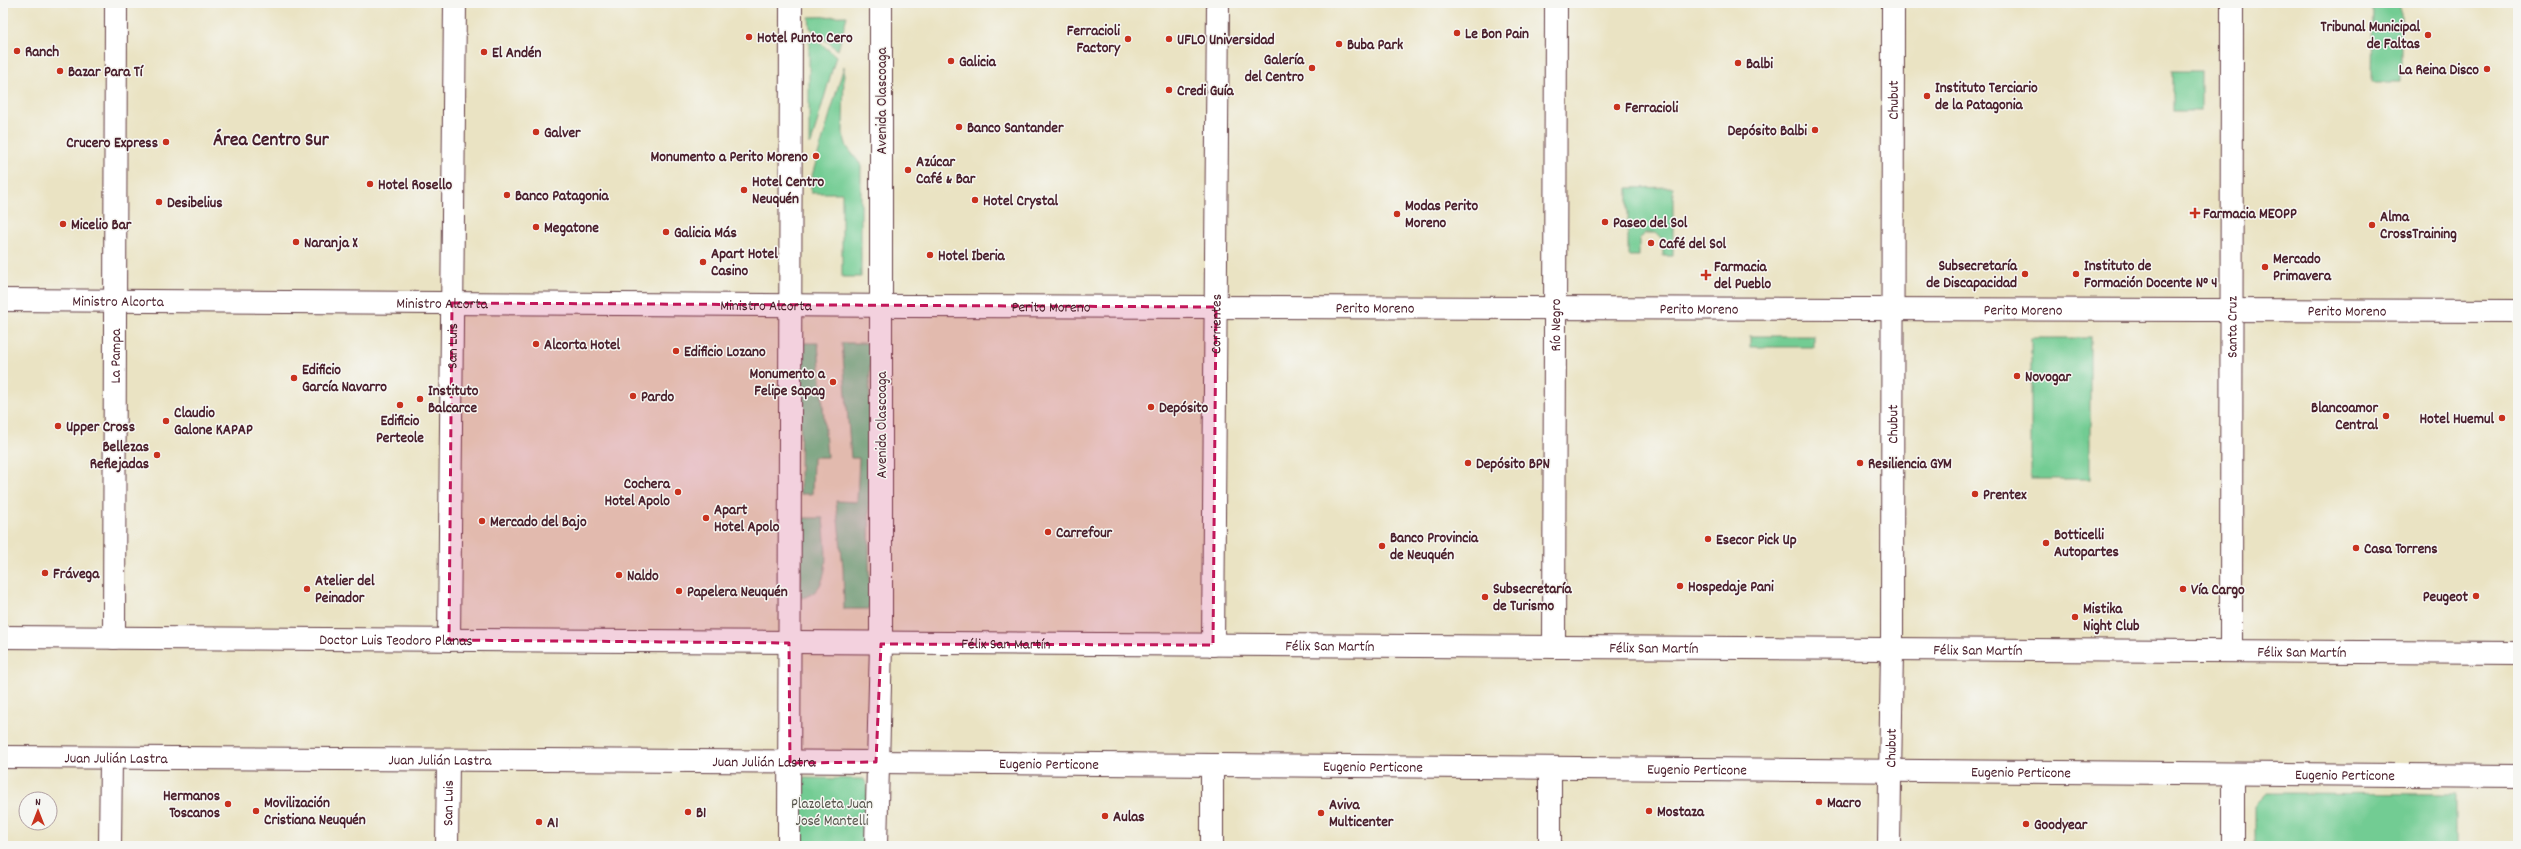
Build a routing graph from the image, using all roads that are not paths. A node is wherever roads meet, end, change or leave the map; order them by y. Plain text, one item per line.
1 (116, 3) edge
2 (455, 3) edge
3 (791, 3) edge
4 (881, 3) edge
5 (1218, 3) edge
6 (1556, 3) edge
7 (1893, 3) edge
8 (2232, 3) edge
9 (3, 300) edge
10 (115, 301) junction
11 (452, 303) junction
12 (790, 305) junction
13 (881, 306) junction
14 (1216, 307) junction
15 (1555, 308) junction
16 (1892, 309) junction
17 (2232, 310) junction
18 (2518, 311) edge
19 (3, 637) edge
20 (114, 638) junction
21 (449, 640) junction
22 (789, 643) junction
23 (881, 644) junction
24 (1213, 645) junction
25 (1554, 647) junction
26 (1892, 649) junction
27 (2231, 651) junction
28 (2518, 653) edge
29 (3, 757) edge
30 (111, 758) junction
31 (448, 760) junction
32 (876, 762) junction
33 (790, 763) junction
34 (1212, 765) junction
35 (1550, 768) junction
36 (1889, 771) junction
37 (2233, 774) junction
38 (2518, 776) edge
39 (110, 846) edge
40 (447, 846) edge
41 (790, 846) edge
42 (876, 846) edge
43 (1212, 846) edge
44 (1550, 846) edge
45 (1889, 846) edge
46 (2232, 846) edge

1 - 10 main road, La Pampa
2 - 11 main road, San Luis
3 - 12 main road
4 - 13 main road, Avenida Olascoaga
5 - 14 main road, Corrientes
6 - 15 main road, Río Negro
7 - 16 main road, Chubut
8 - 17 main road, Santa Cruz
9 - 10 main road, Ministro Alcorta
10 - 11 main road, Ministro Alcorta
10 - 20 main road, La Pampa
11 - 12 main road, Ministro Alcorta
11 - 21 main road, San Luis
12 - 13 main road, Ministro Alcorta
12 - 22 main road
13 - 14 main road, Perito Moreno
13 - 23 main road, Avenida Olascoaga
14 - 15 main road, Perito Moreno
14 - 24 main road, Corrientes
15 - 16 main road, Perito Moreno
15 - 25 main road, Río Negro
16 - 17 main road, Perito Moreno
16 - 26 main road, Chubut
17 - 18 main road, Perito Moreno
17 - 27 main road, Santa Cruz
19 - 20 main road, Doctor Luis Teodoro Planas
20 - 21 main road, Doctor Luis Teodoro Planas
21 - 22 main road, Doctor Luis Teodoro Planas
22 - 23 main road, Félix San Martín
22 - 33 main road
23 - 24 main road, Félix San Martín
23 - 32 main road, Avenida Olascoaga
24 - 25 main road, Félix San Martín
25 - 26 main road, Félix San Martín
26 - 27 main road, Félix San Martín
26 - 36 main road, Chubut
27 - 28 main road, Félix San Martín
29 - 30 main road, Juan Julián Lastra
30 - 31 main road, Juan Julián Lastra
30 - 39 main road
31 - 33 main road, Juan Julián Lastra
31 - 40 main road, San Luis
32 - 33 main road, Juan Julián Lastra
32 - 34 main road, Eugenio Perticone
32 - 42 main road, Avenida Olascoaga
33 - 41 main road
34 - 35 main road, Eugenio Perticone
34 - 43 main road
35 - 36 main road, Eugenio Perticone
35 - 44 main road
36 - 37 main road, Eugenio Perticone
36 - 45 main road, Chubut
37 - 38 main road, Eugenio Perticone
37 - 46 main road

